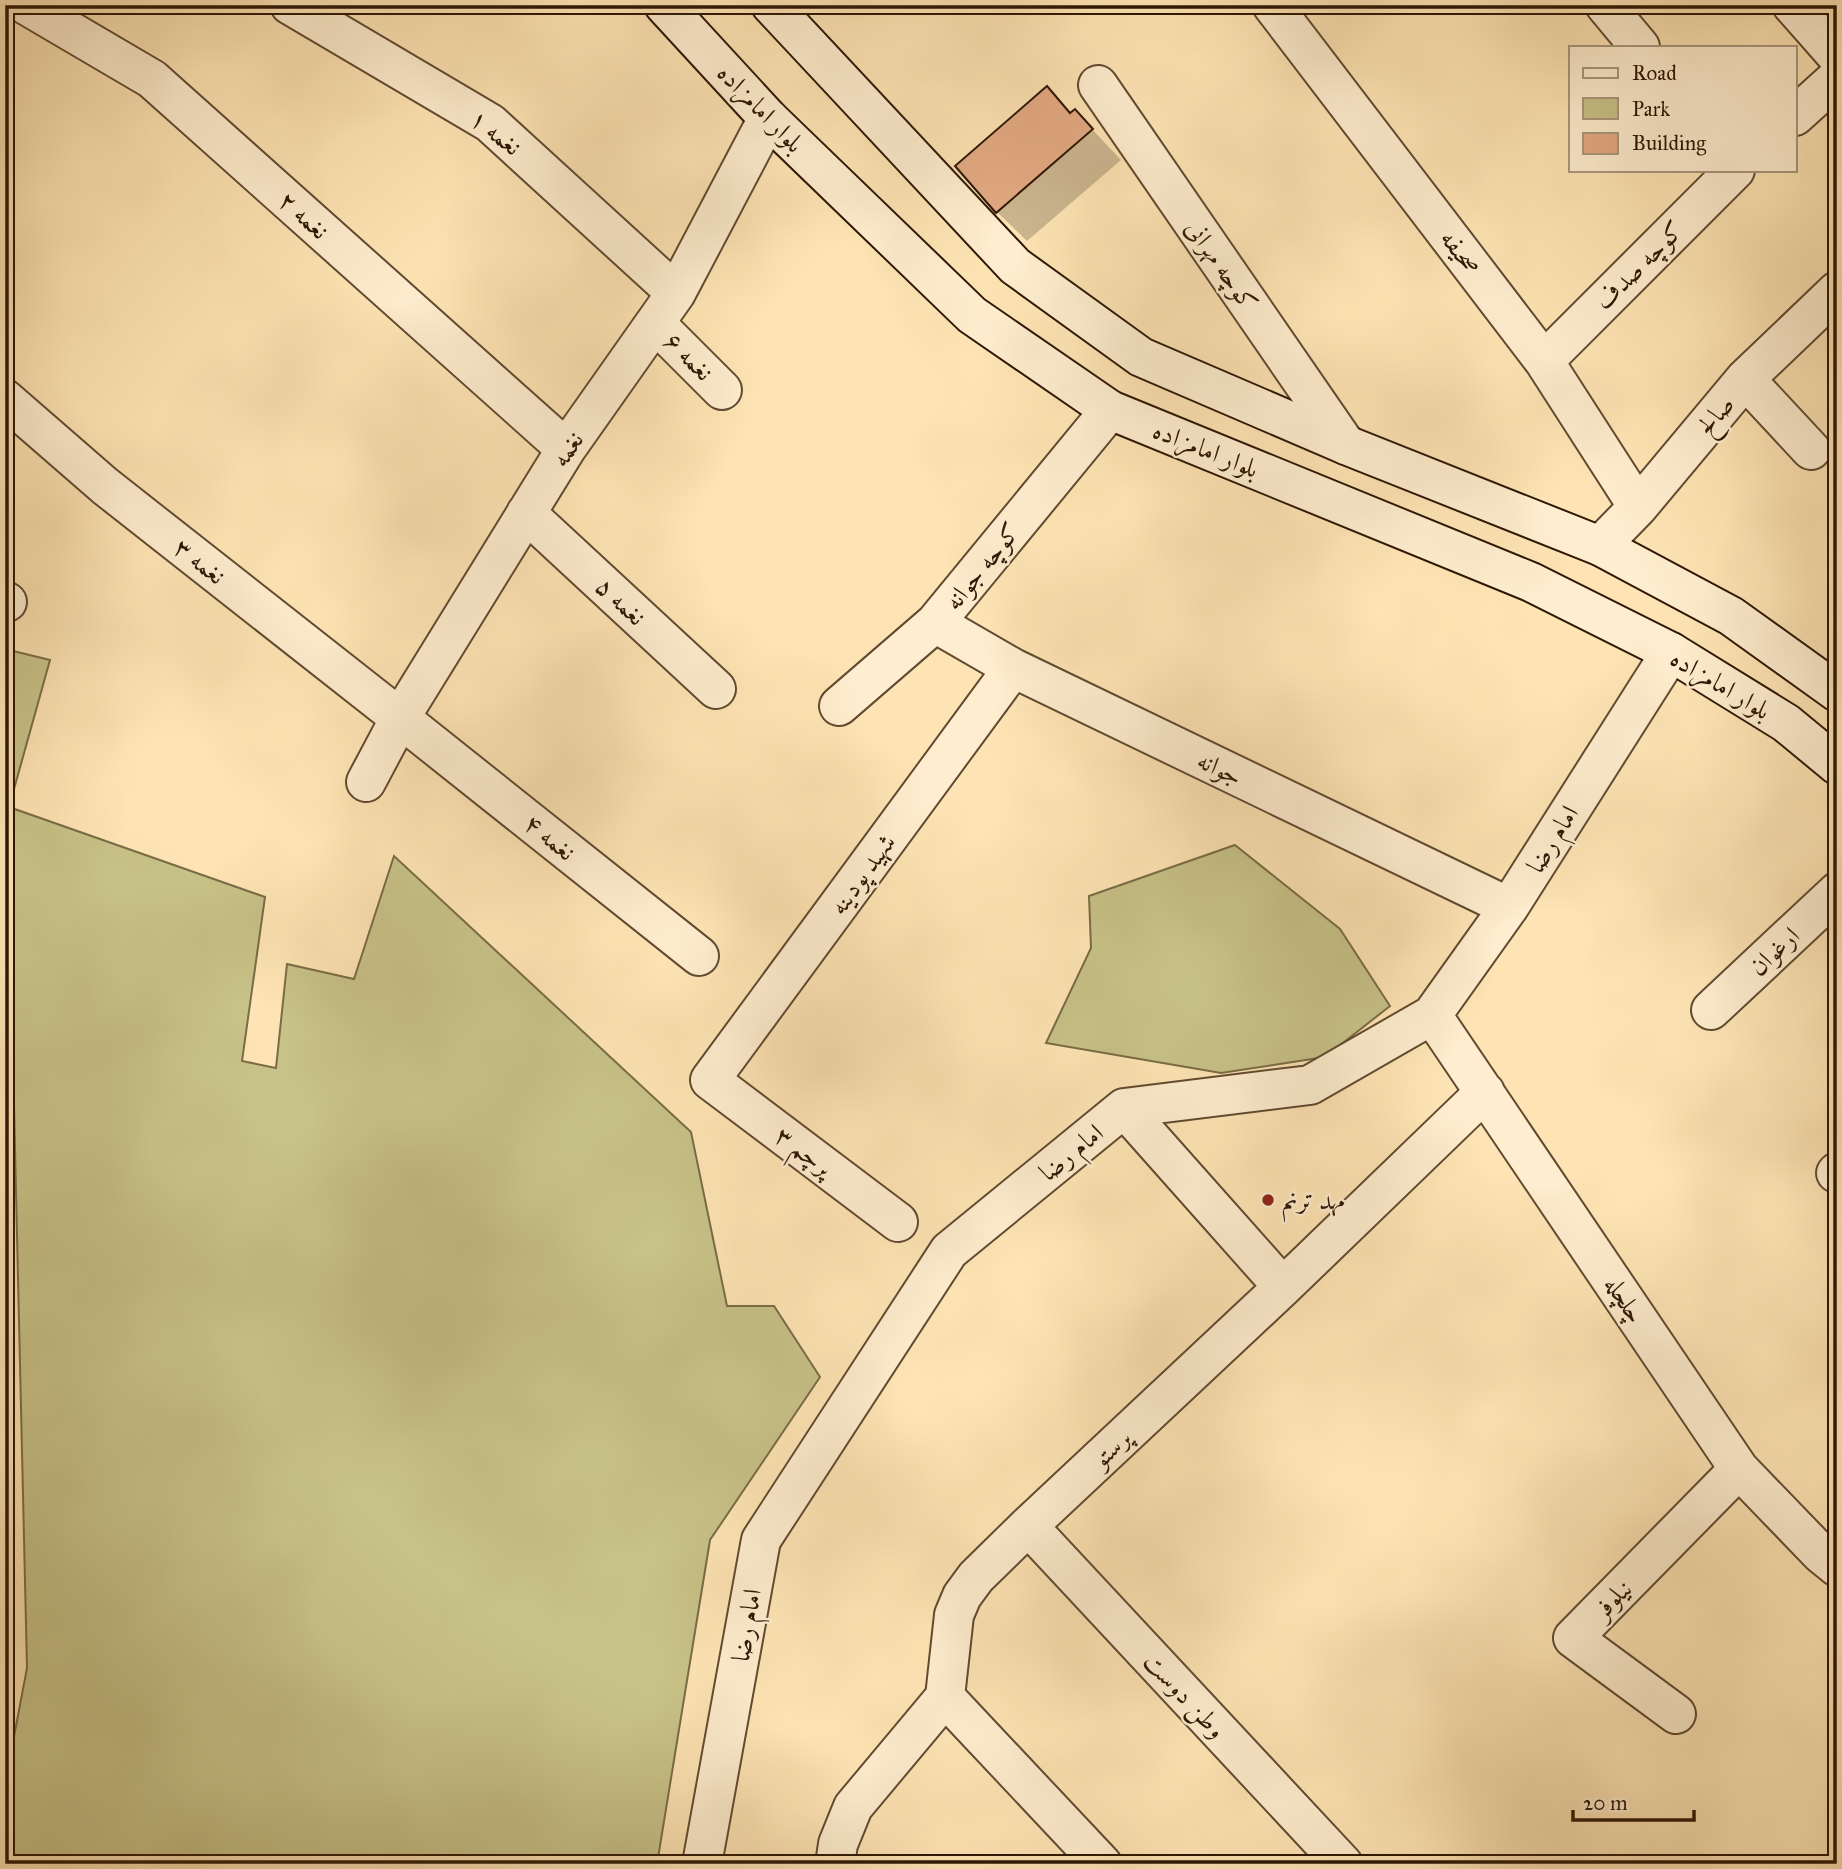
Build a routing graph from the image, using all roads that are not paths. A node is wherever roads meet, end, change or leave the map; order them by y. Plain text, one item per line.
1 (26, 5) edge
2 (290, 5) edge
3 (663, 5) edge
4 (771, 5) edge
5 (1272, 5) edge
6 (1605, 5) edge
7 (1792, 5) edge
8 (1639, 46) edge
9 (1837, 56) edge
10 (1837, 78) edge
11 (1098, 85) dead end
12 (1797, 114) edge
13 (768, 118) junction
14 (1733, 172) edge
15 (1837, 291) edge
16 (666, 308) junction
17 (1544, 361) junction
18 (1745, 379) junction
19 (723, 390) dead end
20 (5, 399) edge
21 (1110, 410) junction
22 (1346, 445) junction
23 (566, 449) junction
24 (1811, 450) dead end
25 (1638, 507) junction
26 (526, 513) junction
27 (1600, 546) junction
28 (935, 623) junction
29 (1671, 652) junction
30 (1013, 668) junction
31 (716, 689) dead end
32 (1837, 692) edge
33 (839, 706) dead end
34 (400, 718) junction
35 (1837, 765) edge
36 (366, 782) dead end
37 (1837, 892) edge
38 (1508, 907) junction
39 (699, 956) dead end
40 (1711, 1010) dead end
41 (1432, 1015) junction
42 (710, 1080) joint
43 (1485, 1092) junction
44 (1124, 1108) junction
45 (898, 1222) dead end
46 (1283, 1287) junction
47 (1739, 1469) junction
48 (1028, 1526) junction
49 (1837, 1567) edge
50 (945, 1697) junction
51 (1676, 1714) dead end
52 (702, 1864) edge
53 (835, 1864) edge
54 (1102, 1864) edge
55 (1343, 1864) edge

1 - 23 street, نغمه ۲
2 - 16 street, نغمه ۱
3 - 13 street, بلوار امامزاده
4 - 22 street
5 - 17 street, صحیفه
6 - 8 street
7 - 9 street
10 - 12 street
11 - 22 street, کوچه مهرانی
13 - 16 street, نغمه
13 - 21 street, بلوار امامزاده
14 - 17 street, کوچه صدف
15 - 18 street, صالح
16 - 19 street, نغمه ۶
16 - 23 street, نغمه
17 - 25 street, صحیفه
18 - 24 street
18 - 25 street, صالح
20 - 34 street, نغمه ۳
21 - 28 street, کوچه جوانه
21 - 29 street, بلوار امامزاده
22 - 27 street
23 - 26 street, نغمه
25 - 27 street, صالح
26 - 31 street, نغمه ۵
26 - 34 street, نغمه
27 - 32 street
28 - 30 street, جوانه
28 - 33 street, کوچه جوانه
29 - 35 street, بلوار امامزاده
29 - 38 street, امام رضا
30 - 38 street, جوانه
30 - 42 street, شهید پودینه
34 - 36 street, نغمه
34 - 39 street, نغمه ۴
37 - 40 street, ارغوان
38 - 41 street, امام رضا
41 - 43 street, چلچله
41 - 44 street, امام رضا
42 - 45 street, پرچم ۳
43 - 46 street, پرستو
43 - 47 street, چلچله
44 - 46 street
44 - 52 street, امام رضا
46 - 48 street, پرستو
47 - 49 street, چلچله
47 - 51 street, نیلوفر
48 - 50 street, پرستو
48 - 55 street, وطن دوست
50 - 53 street
50 - 54 street

